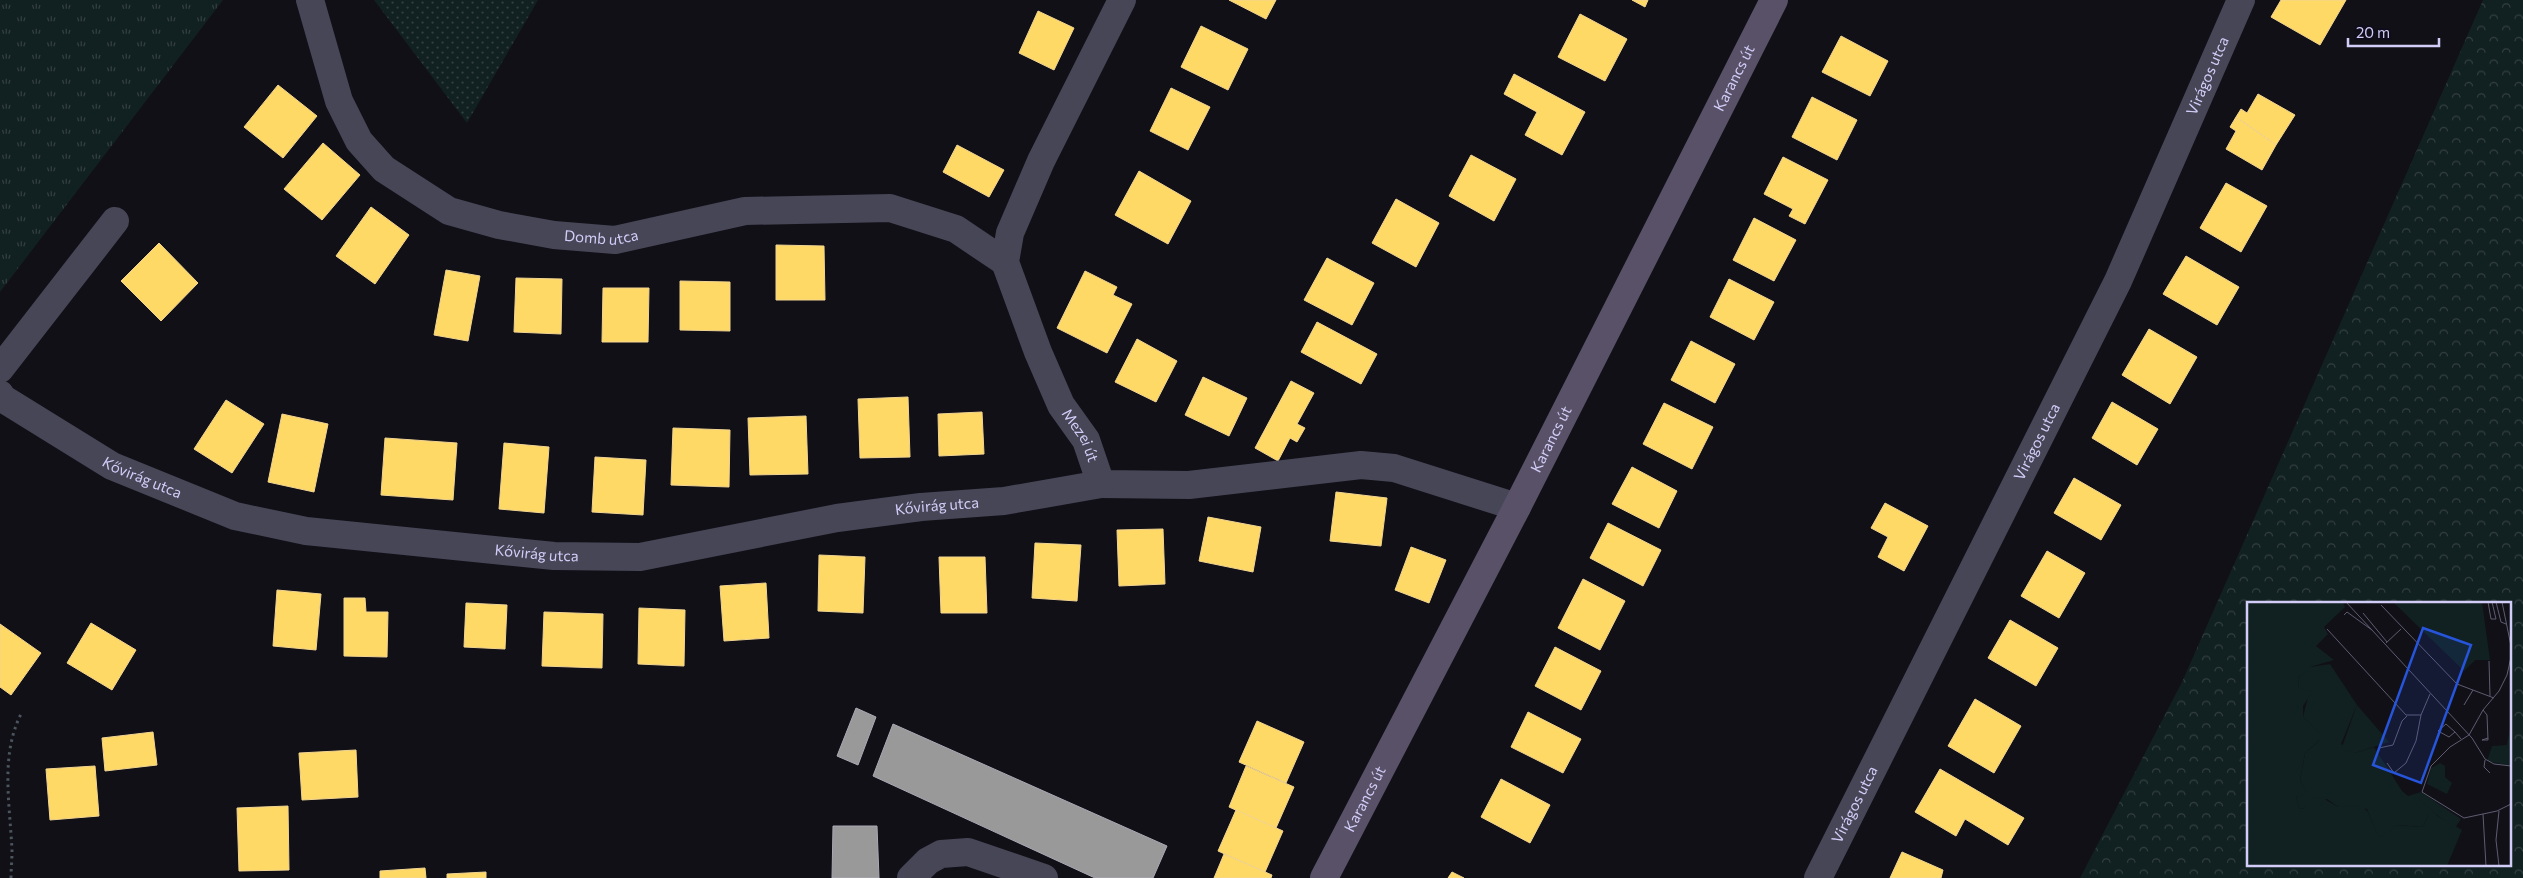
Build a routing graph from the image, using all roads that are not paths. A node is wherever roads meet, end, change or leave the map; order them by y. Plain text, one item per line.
1 (310, 0) edge
2 (1122, 0) edge
3 (1774, 0) edge
4 (2241, 0) edge
5 (115, 221) dead end
6 (1004, 262) junction
7 (0, 369) edge
8 (0, 394) edge
9 (1101, 484) junction
10 (1517, 507) junction
11 (911, 878) edge
12 (1044, 878) edge
13 (1324, 878) edge
14 (1818, 878) edge

1 - 6 street, Domb utca
2 - 6 street
3 - 10 main road, Karancs út
4 - 14 street, Virágos utca
5 - 7 street
6 - 9 street, Mezei út
8 - 9 street, Kővirág utca
9 - 10 street
10 - 13 main road, Karancs út
11 - 12 street

